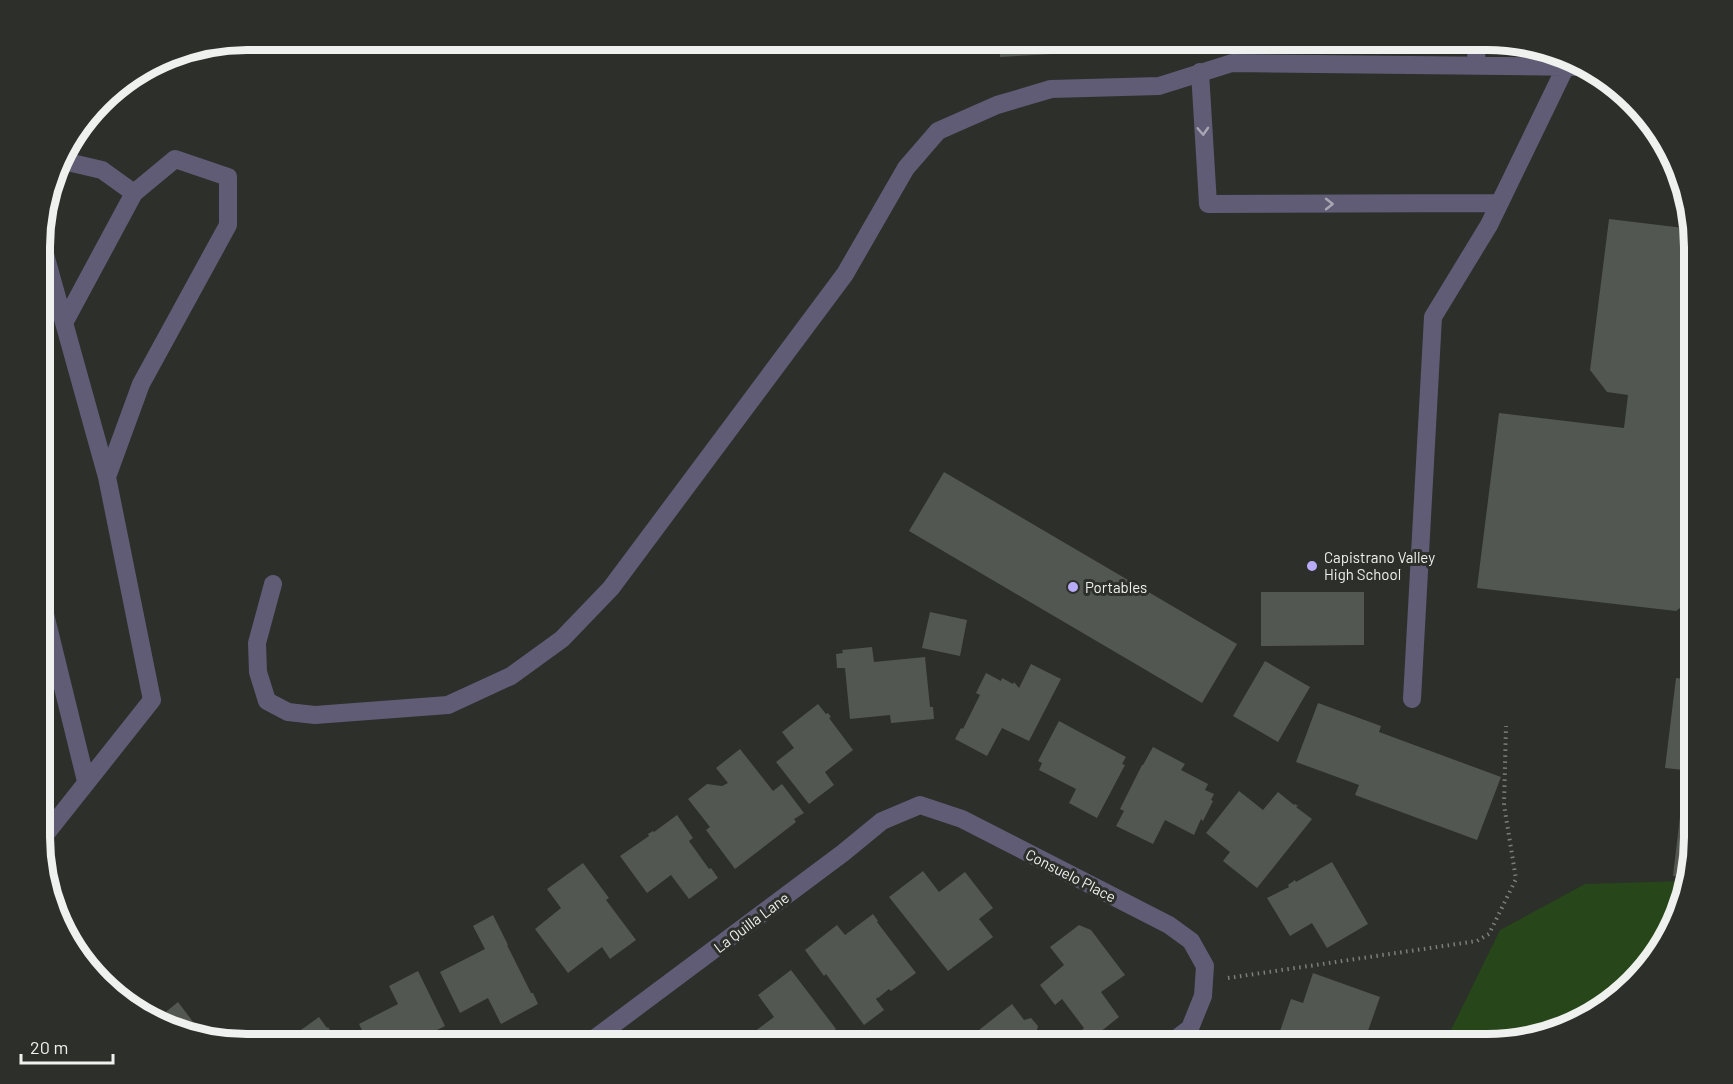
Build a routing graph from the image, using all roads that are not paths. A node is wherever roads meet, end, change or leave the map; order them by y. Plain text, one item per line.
1 (1476, 50) edge
2 (1478, 65) junction
3 (1564, 66) edge
4 (1566, 66) edge
5 (1200, 72) junction
6 (69, 162) edge
7 (134, 193) junction
8 (1500, 203) junction
9 (50, 272) edge
10 (64, 323) junction
11 (107, 477) junction
12 (273, 584) dead end
13 (50, 635) edge
14 (1412, 699) dead end
15 (86, 781) junction
16 (920, 805) joint
17 (50, 828) edge
18 (601, 1034) edge
19 (1182, 1034) edge

1 - 2 street
2 - 3 street
2 - 5 street
4 - 8 street
5 -> 8 street
5 - 12 street
6 - 7 street
7 - 10 street
7 - 11 street
8 - 14 street
9 - 10 street
10 - 11 street
11 - 15 street
13 - 15 street
15 - 17 street
16 - 18 street, La Quilla Lane
16 - 19 street, Consuelo Place

